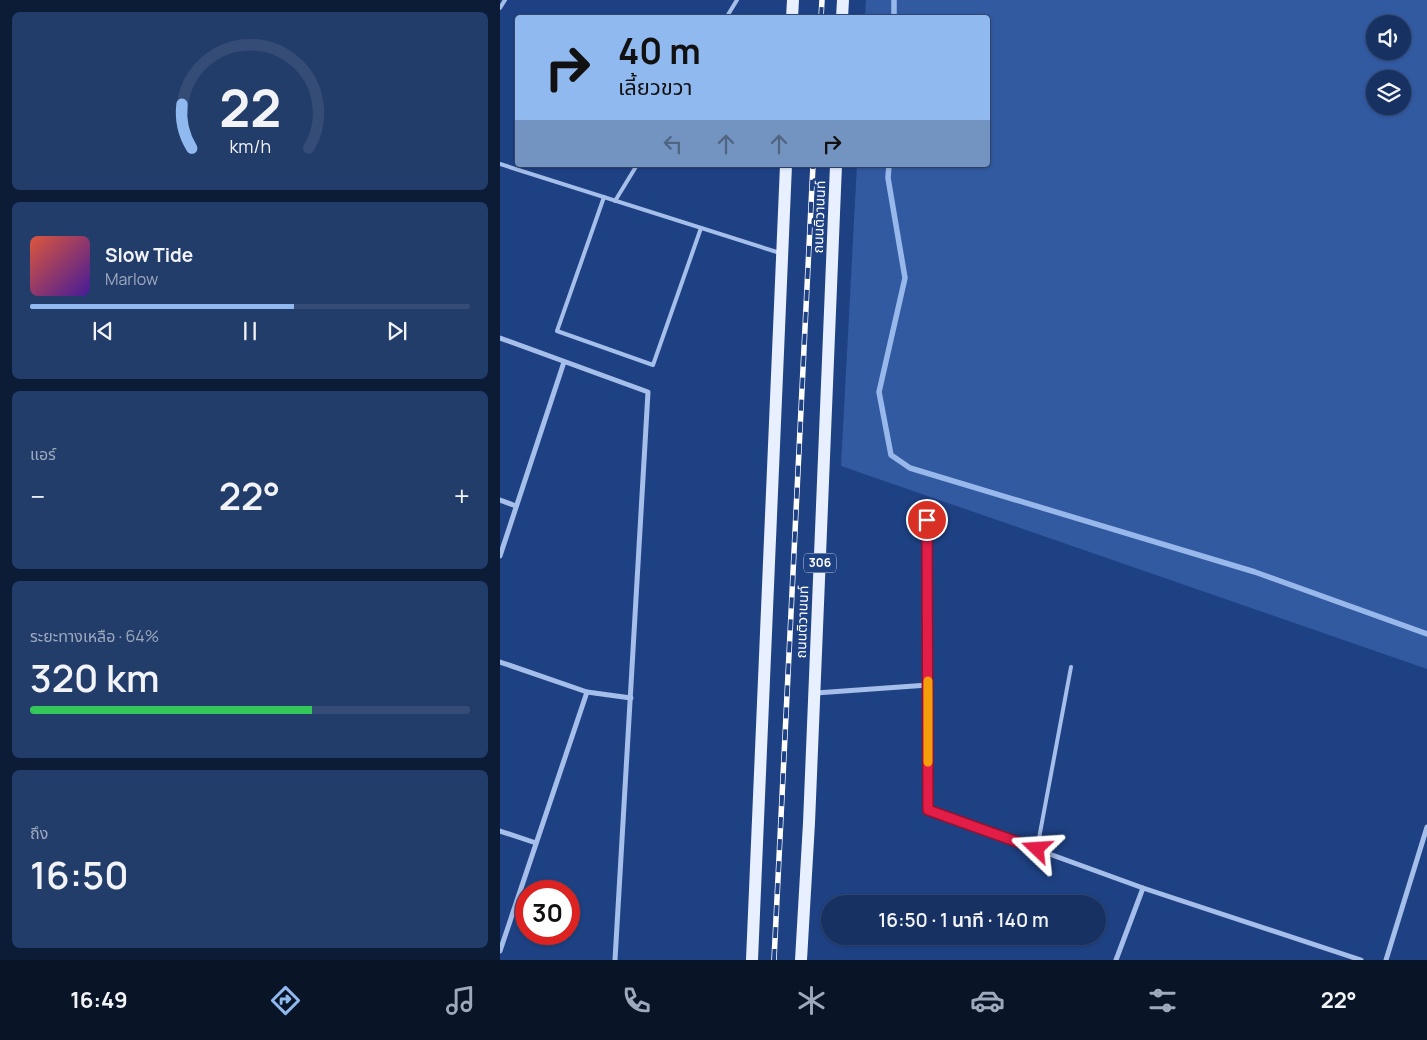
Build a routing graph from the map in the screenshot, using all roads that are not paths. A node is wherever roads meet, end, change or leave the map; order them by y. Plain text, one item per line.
1 (506, 0) edge
2 (737, 0) edge
3 (793, 0) edge
4 (843, 0) edge
5 (500, 8) edge
6 (728, 15) edge
7 (792, 15) edge
8 (842, 15) edge
9 (500, 164) edge
10 (636, 167) edge
11 (786, 167) edge
12 (836, 167) edge
13 (604, 197) junction
14 (615, 201) junction
15 (701, 228) junction
16 (782, 254) junction
17 (500, 338) edge
18 (564, 362) junction
19 (500, 500) edge
20 (516, 506) junction
21 (927, 520) dead end
22 (500, 556) edge
23 (500, 662) edge
24 (1071, 667) dead end
25 (928, 685) junction
26 (587, 692) junction
27 (814, 693) junction
28 (631, 698) junction
29 (1427, 827) edge
30 (500, 831) edge
31 (536, 843) junction
32 (1037, 849) junction
33 (1143, 888) junction
34 (500, 951) edge
35 (615, 960) edge
36 (752, 960) edge
37 (801, 960) edge
38 (1116, 960) edge
39 (1361, 960) edge
40 (1386, 960) edge

1 - 5 lane
2 - 6 lane
3 - 7 main road
4 - 8 main road
9 - 13 lane
10 - 14 lane
11 - 16 main road
12 - 27 main road, ถนนติวานนท์ / 306
13 - 14 lane
13 - 15 lane
14 - 15 lane
15 - 16 lane
16 - 36 main road
17 - 18 street
18 - 20 street
18 - 28 street
19 - 20 street
20 - 22 street
21 - 25 street
23 - 26 street
24 - 32 lane
25 - 27 street
25 - 32 street
26 - 28 street
26 - 31 street
27 - 37 main road, ถนนติวานนท์ / 306
28 - 35 street
29 - 40 street
30 - 31 street
31 - 34 street
32 - 33 street
33 - 38 street
33 - 39 street

